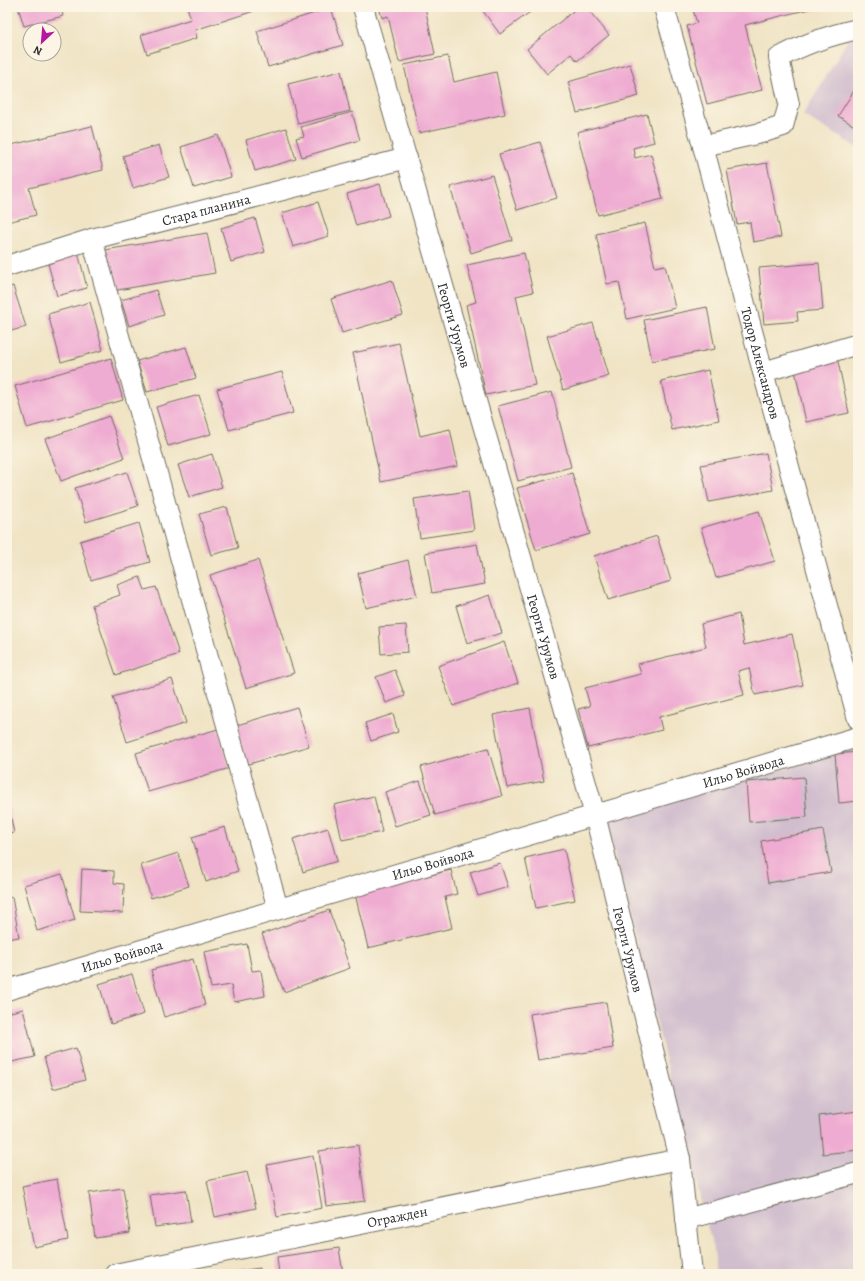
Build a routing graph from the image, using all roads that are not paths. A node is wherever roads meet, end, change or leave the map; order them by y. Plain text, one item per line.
1 (363, 7) edge
2 (664, 7) edge
3 (858, 29) edge
4 (703, 146) junction
5 (407, 158) junction
6 (92, 239) junction
7 (7, 266) edge
8 (858, 344) edge
9 (762, 372) junction
10 (858, 719) edge
11 (858, 736) edge
12 (594, 815) junction
13 (278, 909) junction
14 (7, 990) edge
15 (680, 1159) junction
16 (858, 1173) edge
17 (686, 1219) junction
18 (115, 1274) edge
19 (692, 1274) edge

1 - 5 street, Георги Урумов
2 - 4 street, Тодор Александров
3 - 4 street
4 - 9 street, Тодор Александров
5 - 6 street, Стара планина
5 - 12 street, Георги Урумов
6 - 7 street, Стара планина
6 - 13 street
8 - 9 street
9 - 10 street, Тодор Александров
11 - 12 street, Ильо Войвода
12 - 13 street, Ильо Войвода
12 - 15 street, Георги Урумов
13 - 14 street, Ильо Войвода
15 - 17 street, Георги Урумов
15 - 18 street, Огражден
16 - 17 street
17 - 19 street, Георги Урумов

